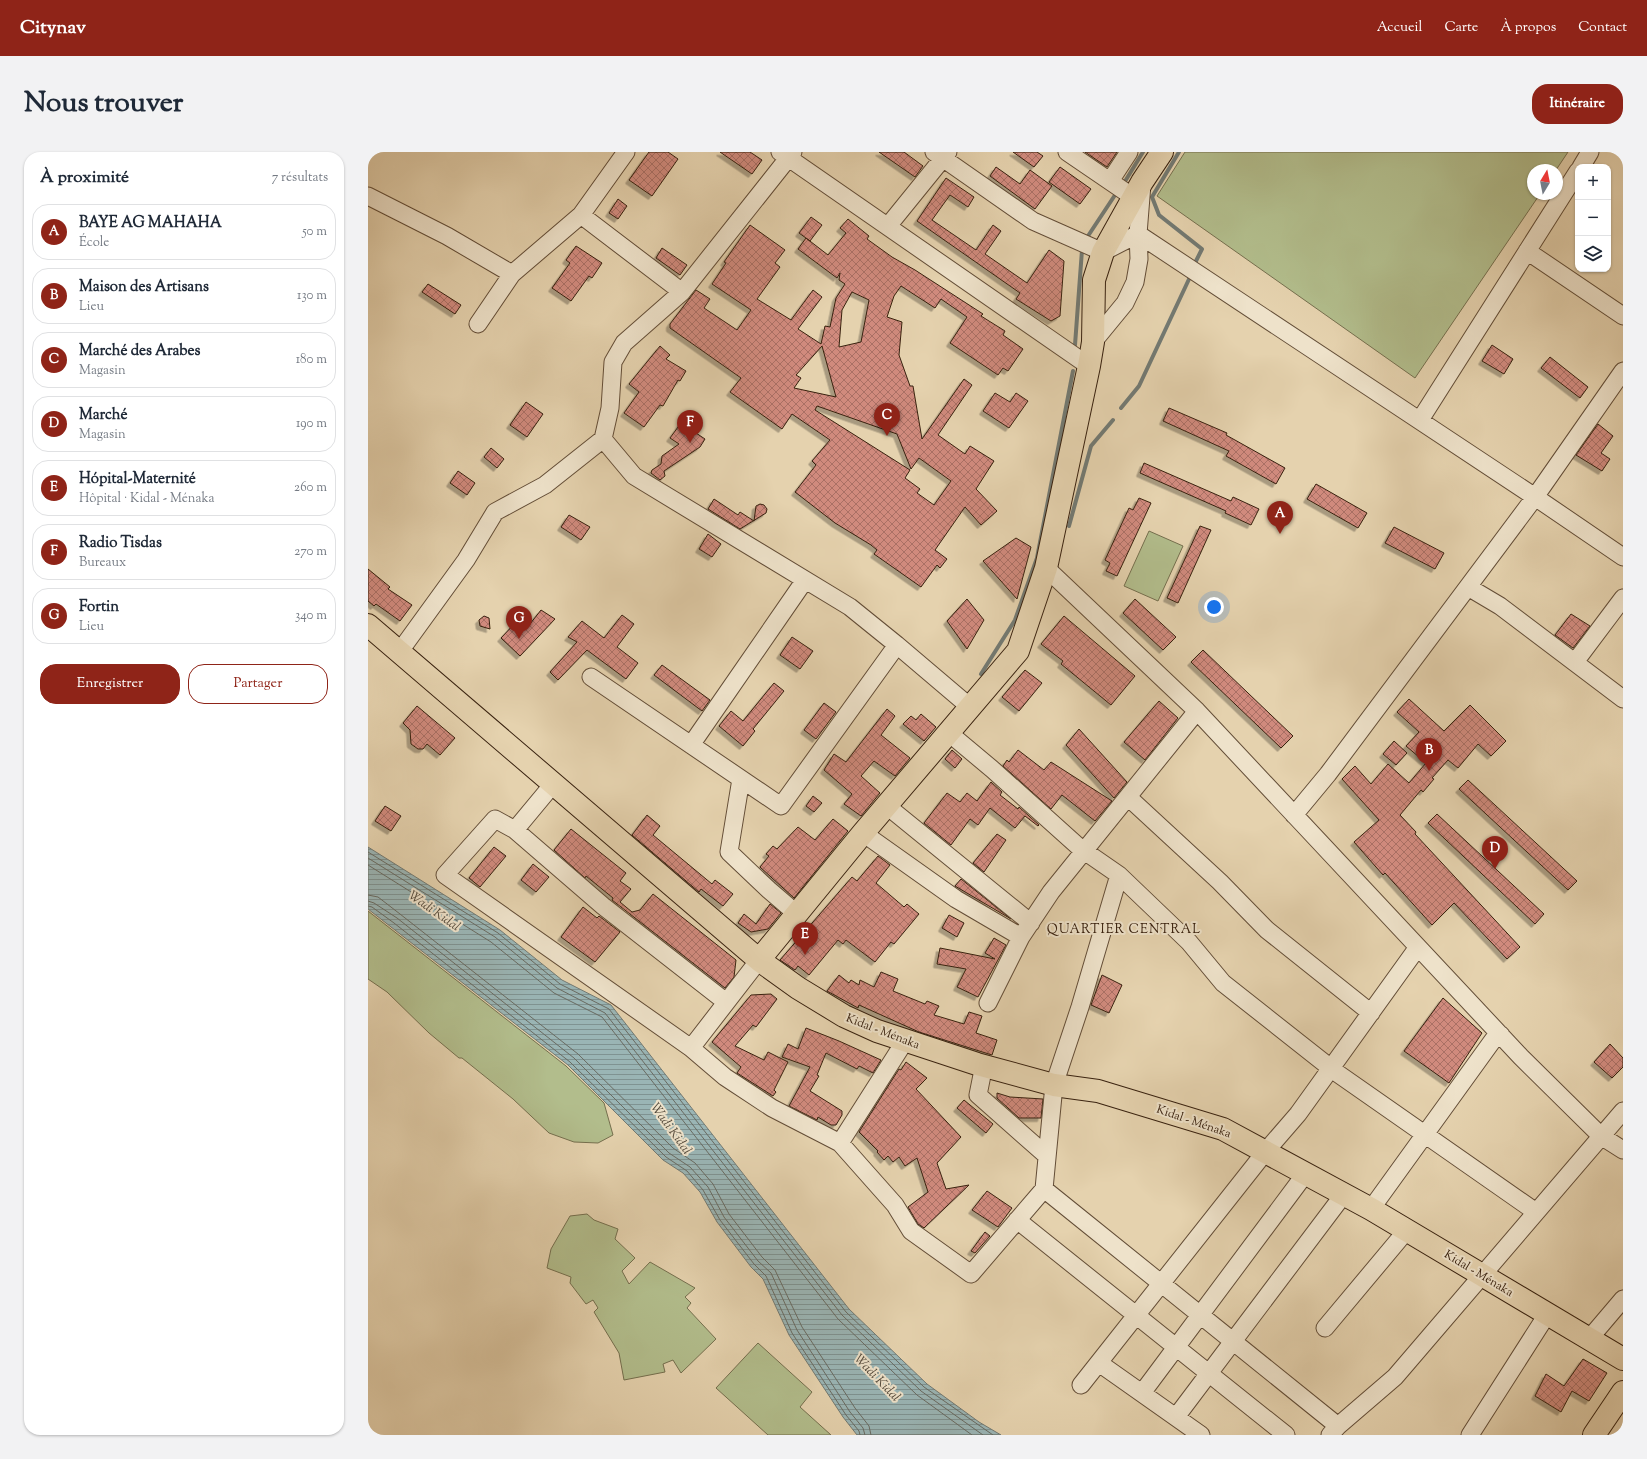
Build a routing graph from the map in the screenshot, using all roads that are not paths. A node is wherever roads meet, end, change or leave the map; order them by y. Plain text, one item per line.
1 (626, 152) edge
2 (1067, 152) edge
3 (1129, 152) edge
4 (1162, 152) edge
5 (1590, 152) edge
6 (787, 154) edge
7 (942, 154) edge
8 (1583, 164) edge
9 (1575, 176) edge
10 (1110, 182) junction
11 (1138, 189) junction
12 (368, 196) edge
13 (581, 215) junction
14 (888, 226) junction
15 (1138, 234) junction
16 (1527, 251) junction
17 (1103, 252) junction
18 (512, 274) junction
19 (682, 292) junction
20 (1623, 316) edge
21 (478, 324) dead end
22 (1093, 342) junction
23 (1089, 366) junction
24 (1623, 371) edge
25 (1420, 420) junction
26 (603, 439) junction
27 (1535, 496) junction
28 (1623, 557) edge
29 (1046, 568) junction
30 (805, 580) junction
31 (1468, 587) junction
32 (1623, 598) edge
33 (368, 626) edge
34 (898, 645) junction
35 (400, 651) junction
36 (1575, 662) junction
37 (591, 677) dead end
38 (1623, 699) edge
39 (970, 707) junction
40 (1197, 711) junction
41 (948, 733) junction
42 (691, 745) junction
43 (741, 779) junction
44 (554, 783) junction
45 (1128, 797) junction
46 (887, 806) junction
47 (1294, 815) junction
48 (516, 830) junction
49 (863, 833) junction
50 (1084, 850) junction
51 (1119, 875) junction
52 (797, 914) junction
53 (1030, 923) junction
54 (1021, 937) junction
55 (1418, 947) junction
56 (759, 960) junction
57 (726, 1002) junction
58 (988, 1003) dead end
59 (1371, 1013) junction
60 (1501, 1035) junction
61 (905, 1041) junction
62 (691, 1048) junction
63 (984, 1065) junction
64 (1331, 1067) junction
65 (1054, 1085) junction
66 (1623, 1111) edge
67 (1425, 1132) junction
68 (1601, 1136) junction
69 (840, 1143) junction
70 (1623, 1150) edge
71 (1266, 1151) junction
72 (1047, 1156) junction
73 (1306, 1173) junction
74 (1044, 1189) junction
75 (1344, 1194) junction
76 (1371, 1209) junction
77 (1536, 1212) junction
78 (1017, 1220) junction
79 (1407, 1230) junction
80 (1483, 1274) junction
81 (1161, 1284) junction
82 (1623, 1298) edge
83 (1548, 1313) junction
84 (1136, 1315) junction
85 (1200, 1315) junction
86 (1325, 1328) dead end
87 (1589, 1339) junction
88 (1233, 1341) junction
89 (1176, 1347) junction
90 (1623, 1359) edge
91 (1099, 1363) junction
92 (1209, 1373) junction
93 (1081, 1385) dead end
94 (1623, 1392) edge
95 (1142, 1393) junction
96 (1176, 1417) junction
97 (1334, 1431) edge
98 (1201, 1435) edge
99 (1286, 1435) edge
100 (1470, 1435) edge
101 (1594, 1435) edge

1 - 13 street
2 - 10 street
3 - 10 street
4 - 11 main road
5 - 8 street
6 - 14 street
6 - 19 street
7 - 14 street
7 - 17 street
9 - 16 street
10 - 11 street
11 - 15 street
11 - 17 main road
12 - 18 street
13 - 18 street
13 - 19 street
14 - 23 street
15 - 17 street
15 - 22 street
15 - 25 street
16 - 20 street
16 - 25 street
17 - 22 main road
18 - 21 street
19 - 26 street
22 - 23 main road
23 - 29 main road
24 - 27 street
25 - 27 street
26 - 30 street
26 - 35 street
27 - 28 street
27 - 31 street
29 - 39 main road
29 - 40 street
30 - 34 street
30 - 42 street
31 - 36 street
31 - 47 street
32 - 36 street
33 - 35 main road, Kidal - Ménaka
34 - 39 street
34 - 43 street
35 - 44 main road, Kidal - Ménaka
36 - 38 street
37 - 42 street
39 - 41 main road
40 - 45 street
40 - 47 street
41 - 46 main road
41 - 50 street
42 - 43 street
43 - 52 street
44 - 48 street
44 - 56 main road, Kidal - Ménaka
45 - 50 street
45 - 59 street
46 - 49 main road
46 - 53 street
47 - 55 street
48 - 57 street
48 - 62 street
49 - 52 main road
49 - 54 street
50 - 51 street
50 - 53 street
51 - 64 street
51 - 65 street
52 - 56 main road
53 - 54 street
54 - 58 street
55 - 59 street
55 - 60 street
56 - 57 street
56 - 61 main road, Kidal - Ménaka
57 - 62 street
59 - 64 street
60 - 67 street
60 - 68 street
61 - 63 main road, Kidal - Ménaka
61 - 69 street
62 - 69 street
63 - 65 main road, Kidal - Ménaka
63 - 72 street
64 - 67 street
64 - 71 street
65 - 71 main road, Kidal - Ménaka
65 - 72 street
66 - 68 street
67 - 76 street
67 - 77 street
68 - 70 street
68 - 77 street
69 - 78 street
71 - 73 main road, Kidal - Ménaka
71 - 81 street
72 - 74 street
73 - 75 main road, Kidal - Ménaka
73 - 85 street
74 - 78 street
74 - 81 street
75 - 76 main road, Kidal - Ménaka
75 - 88 street
76 - 79 main road, Kidal - Ménaka
77 - 80 street
78 - 84 street
79 - 80 main road, Kidal - Ménaka
79 - 86 street
80 - 83 main road, Kidal - Ménaka
80 - 97 street
81 - 84 street
81 - 85 street
82 - 87 street
83 - 87 main road, Kidal - Ménaka
83 - 100 street
84 - 89 street
84 - 91 street
85 - 88 street
85 - 89 street
87 - 90 main road, Kidal - Ménaka
88 - 92 street
88 - 97 street
89 - 92 street
89 - 95 street
91 - 93 street
91 - 95 street
92 - 96 street
92 - 99 street
94 - 101 main road
95 - 96 street
96 - 98 street

